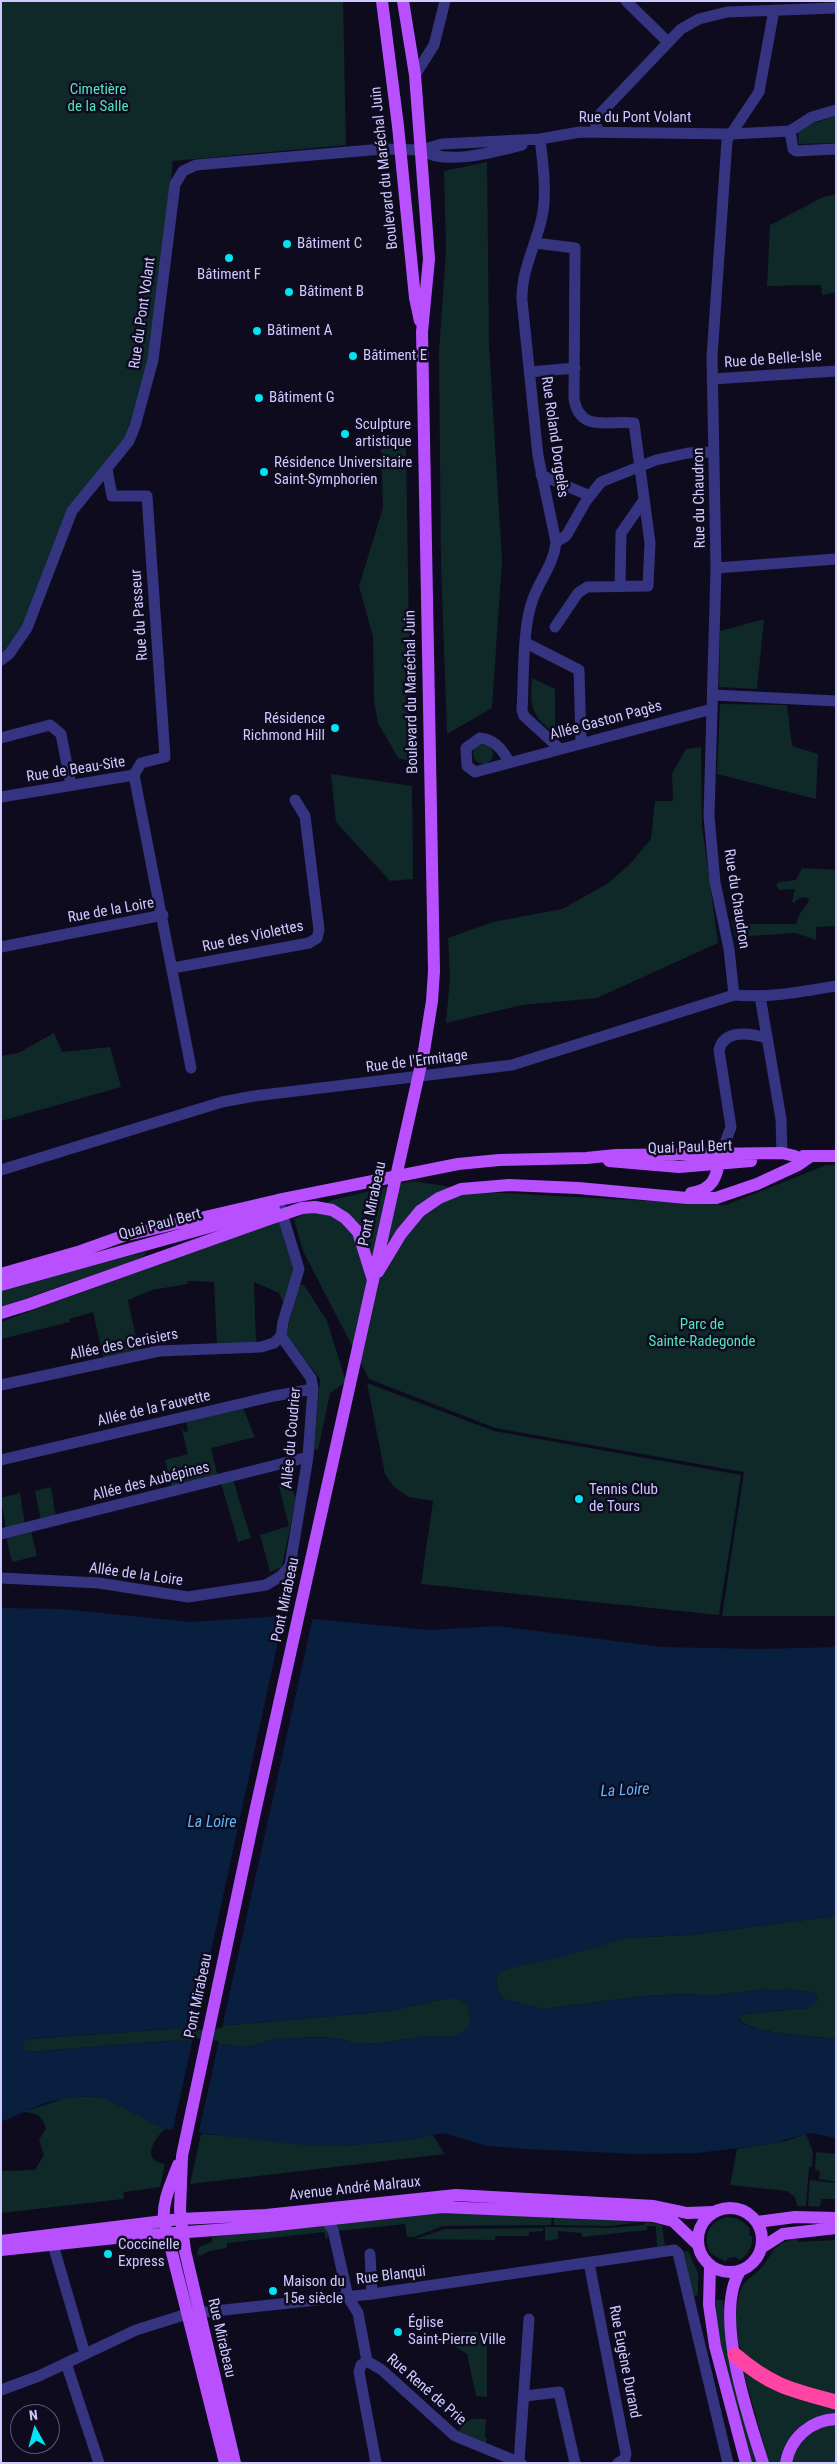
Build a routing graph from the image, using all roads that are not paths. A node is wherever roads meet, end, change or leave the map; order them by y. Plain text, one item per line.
1 (382, 1) edge
2 (402, 1) edge
3 (445, 1) edge
4 (626, 1) edge
5 (836, 8) edge
6 (774, 10) junction
7 (668, 42) junction
8 (415, 75) junction
9 (836, 110) edge
10 (600, 114) junction
11 (790, 131) junction
12 (599, 132) junction
13 (567, 134) junction
14 (731, 134) junction
15 (540, 139) junction
16 (400, 149) junction
17 (836, 149) edge
18 (421, 150) junction
19 (535, 243) junction
20 (422, 332) junction
21 (574, 368) junction
22 (836, 370) edge
23 (530, 372) junction
24 (712, 379) junction
25 (714, 452) junction
26 (641, 466) junction
27 (107, 468) junction
28 (541, 475) junction
29 (590, 496) junction
30 (644, 500) junction
31 (556, 542) junction
32 (836, 559) edge
33 (716, 568) junction
34 (620, 586) junction
35 (554, 626) dead end
36 (526, 643) junction
37 (1, 660) edge
38 (714, 695) junction
39 (836, 701) edge
40 (712, 708) junction
41 (1, 738) edge
42 (582, 743) junction
43 (560, 749) junction
44 (509, 762) dead end
45 (134, 775) junction
46 (71, 785) junction
47 (1, 797) edge
48 (295, 800) dead end
49 (163, 915) junction
50 (1, 947) edge
51 (173, 968) junction
52 (836, 986) edge
53 (734, 995) junction
54 (760, 996) junction
55 (766, 1038) junction
56 (424, 1051) joint
57 (191, 1068) dead end
58 (782, 1153) junction
59 (795, 1156) junction
60 (812, 1156) junction
61 (836, 1156) edge
62 (720, 1160) junction
63 (1, 1170) edge
64 (651, 1194) junction
65 (279, 1203) junction
66 (1, 1274) edge
67 (373, 1280) junction
68 (1, 1285) edge
69 (1, 1312) edge
70 (282, 1336) junction
71 (1, 1385) edge
72 (313, 1389) junction
73 (308, 1457) junction
74 (1, 1460) edge
75 (1, 1534) edge
76 (1, 1578) edge
77 (266, 1585) joint
78 (182, 2156) junction
79 (714, 2212) junction
80 (836, 2218) edge
81 (325, 2219) junction
82 (180, 2220) junction
83 (165, 2221) junction
84 (757, 2222) junction
85 (836, 2228) edge
86 (182, 2233) junction
87 (1, 2241) edge
88 (53, 2244) junction
89 (698, 2244) junction
90 (761, 2248) junction
91 (1, 2250) edge
92 (370, 2254) dead end
93 (589, 2263) junction
94 (710, 2266) junction
95 (740, 2271) junction
96 (372, 2294) junction
97 (348, 2296) junction
98 (193, 2313) junction
99 (529, 2319) dead end
100 (713, 2331) junction
101 (700, 2340) junction
102 (85, 2354) junction
103 (735, 2355) junction
104 (367, 2361) junction
105 (66, 2363) junction
106 (708, 2378) junction
107 (723, 2379) junction
108 (1, 2390) edge
109 (525, 2396) junction
110 (836, 2402) edge
111 (836, 2419) edge
112 (220, 2444) junction
113 (520, 2462) edge
114 (99, 2463) edge
115 (218, 2463) edge
116 (225, 2463) edge
117 (235, 2463) edge
118 (376, 2463) edge
119 (575, 2463) edge
120 (618, 2463) edge
121 (728, 2463) edge
122 (746, 2463) edge
123 (763, 2463) edge
124 (786, 2463) edge

1 - 16 main road, Boulevard du Maréchal Juin
2 - 8 main road, Boulevard du Maréchal Juin
3 - 8 street
4 - 7 street
5 - 6 street
6 - 7 street
6 - 14 street, Rue du Chaudron
7 - 10 street
8 - 18 main road, Boulevard du Maréchal Juin
9 - 11 street
10 - 12 street
10 - 13 street
11 - 14 street, Rue du Pont Volant
11 - 17 street
12 - 13 street, Rue du Pont Volant
12 - 14 street, Rue du Pont Volant
13 - 15 street, Rue du Pont Volant
14 - 24 street, Rue du Chaudron
15 - 18 street, Rue du Pont Volant
15 - 19 street, Rue Roland Dorgelès
16 - 18 street, Rue du Pont Volant
16 - 20 main road, Boulevard du Maréchal Juin
16 - 27 street, Rue du Pont Volant
18 - 20 main road, Boulevard du Maréchal Juin
19 - 21 street
19 - 23 street, Rue Roland Dorgelès
20 - 56 main road, Boulevard du Maréchal Juin
21 - 23 street
21 - 26 street
22 - 24 street, Rue de Belle-Isle
23 - 28 street, Rue Roland Dorgelès
24 - 25 street, Rue du Chaudron
25 - 26 street
25 - 33 street, Rue du Chaudron
26 - 29 street
26 - 30 street
27 - 37 street, Rue du Pont Volant
27 - 45 street, Rue du Passeur
28 - 29 street
28 - 31 street, Rue Roland Dorgelès
29 - 31 street
30 - 34 street
30 - 34 street
31 - 36 street, Rue Roland Dorgelès
32 - 33 street
33 - 38 street, Rue du Chaudron
34 - 35 street
36 - 42 street
36 - 43 street, Rue Roland Dorgelès
38 - 39 street
38 - 40 street, Rue du Chaudron
40 - 42 street, Allée Gaston Pagès
40 - 53 street, Rue du Chaudron
41 - 46 street
42 - 43 street, Allée Gaston Pagès
43 - 44 street, Allée Gaston Pagès
45 - 46 street, Rue de Beau-Site
45 - 49 street, Rue de Beau-Site
46 - 47 street, Rue de Beau-Site
48 - 51 street, Rue des Violettes
49 - 50 street, Rue de la Loire
49 - 51 street, Rue de la Loire
51 - 57 street, Rue de la Loire
52 - 54 street, Rue de l'Ermitage
53 - 54 street, Rue de l'Ermitage
53 - 63 street, Rue de l'Ermitage
54 - 55 street
55 - 58 street
55 - 62 street
56 - 67 main road, Pont Mirabeau, bridge
58 - 59 main road, Quai Paul Bert
58 - 62 main road, Quai Paul Bert
59 - 60 main road, Quai Paul Bert
59 - 62 main road, Quai Paul Bert
60 - 61 main road, Quai Paul Bert
60 - 64 main road
62 - 64 main road
62 - 65 main road, Quai Paul Bert
64 - 67 main road
65 - 66 main road, Quai Paul Bert
65 - 68 main road, Quai Paul Bert
65 - 70 street
67 - 69 main road, bridge
67 - 78 main road, Pont Mirabeau
70 - 71 street, Allée des Cerisiers
70 - 72 street, Allée du Coudrier
72 - 73 street, Allée du Coudrier
72 - 74 street, Allée de la Fauvette
73 - 75 street, Allée des Aubépines
73 - 77 street, Allée du Coudrier
76 - 77 street, Allée de la Loire
78 - 82 main road, Pont Mirabeau
78 - 83 main road, Pont Mirabeau
79 - 82 main road, Avenue André Malraux
79 - 84 main road
79 - 89 main road
80 - 84 main road
81 - 86 main road, Avenue André Malraux
81 - 89 main road, Avenue André Malraux
81 - 97 street
82 - 83 main road, Avenue André Malraux
82 - 86 main road, Rue Mirabeau
83 - 86 main road, Avenue André Malraux
83 - 87 main road, Avenue André Malraux
83 - 88 main road, Avenue André Malraux
83 - 98 main road, Rue Mirabeau
84 - 90 main road
85 - 90 main road
86 - 98 main road, Rue Mirabeau
88 - 91 main road, Avenue André Malraux
88 - 102 street
89 - 94 main road
90 - 95 main road
92 - 96 street
93 - 96 street, Rue Blanqui
93 - 101 street, Rue Blanqui
93 - 120 street, Rue Eugène Durand
94 - 95 main road
94 - 100 main road
95 - 103 main road
96 - 97 street, Rue Blanqui
97 - 98 street, Rue Blanqui
97 - 104 street
98 - 102 street, Rue Blanqui
98 - 112 main road, Rue Mirabeau
98 - 117 main road, Rue Mirabeau
99 - 109 street
100 - 101 street
100 - 107 main road
101 - 106 street
102 - 105 street, Rue Blanqui
103 - 110 highway
103 - 123 main road
104 - 113 street, Rue René de Prie
104 - 118 street
105 - 108 street, Rue Blanqui
105 - 114 street
106 - 107 street
106 - 121 street
107 - 122 main road
109 - 113 street
109 - 119 street
111 - 124 main road
112 - 115 street
112 - 116 main road, Rue Mirabeau

